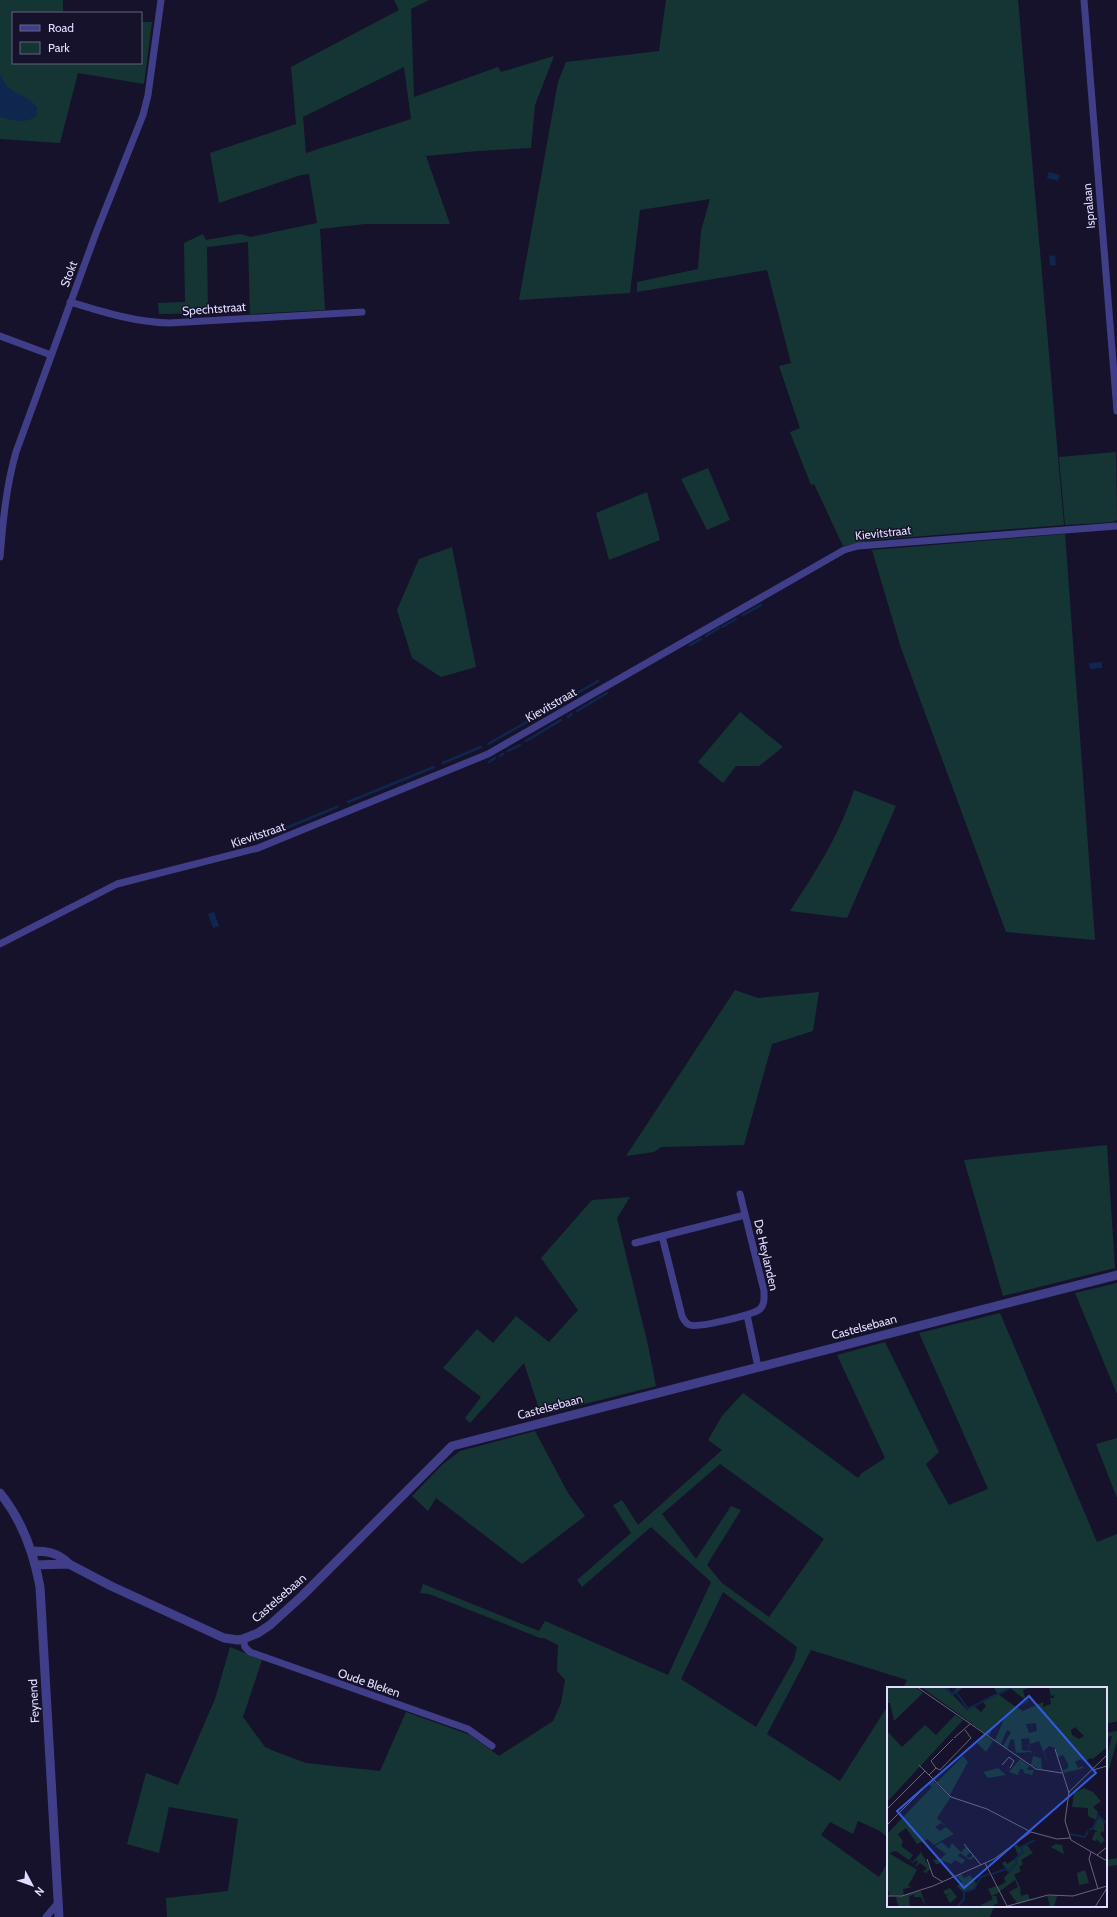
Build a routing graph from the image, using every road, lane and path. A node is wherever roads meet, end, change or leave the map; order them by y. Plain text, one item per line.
1 (160, 0) edge
2 (1084, 0) edge
3 (70, 302) junction
4 (362, 312) dead end
5 (0, 336) edge
6 (51, 354) junction
7 (1117, 411) edge
8 (1117, 526) edge
9 (0, 557) edge
10 (0, 944) edge
11 (740, 1194) dead end
12 (745, 1215) junction
13 (662, 1236) junction
14 (636, 1243) dead end
15 (1117, 1275) edge
16 (747, 1315) junction
17 (758, 1367) junction
18 (0, 1493) edge
19 (31, 1551) junction
20 (69, 1564) junction
21 (35, 1565) junction
22 (243, 1639) junction
23 (492, 1746) dead end
24 (58, 1903) junction
25 (46, 1917) edge
26 (59, 1917) edge

1 - 3 street, Stokt
2 - 7 street, Ispralaan
3 - 4 street, Spechtstraat
3 - 6 street, Stokt
5 - 6 street
6 - 9 street, Stokt
8 - 10 street, Kievitstraat
11 - 12 street, De Heylanden
12 - 13 street, De Heylanden
12 - 16 street, De Heylanden
13 - 14 street, De Heylanden
13 - 16 street, De Heylanden
15 - 17 street, Castelsebaan
16 - 17 street
17 - 22 street, Castelsebaan
18 - 19 street, Feynend
19 - 20 street
19 - 21 street, Feynend
20 - 21 street
20 - 22 street
21 - 24 street, Feynend
22 - 23 street, Oude Bleken
24 - 25 street
24 - 26 street, Feynend

